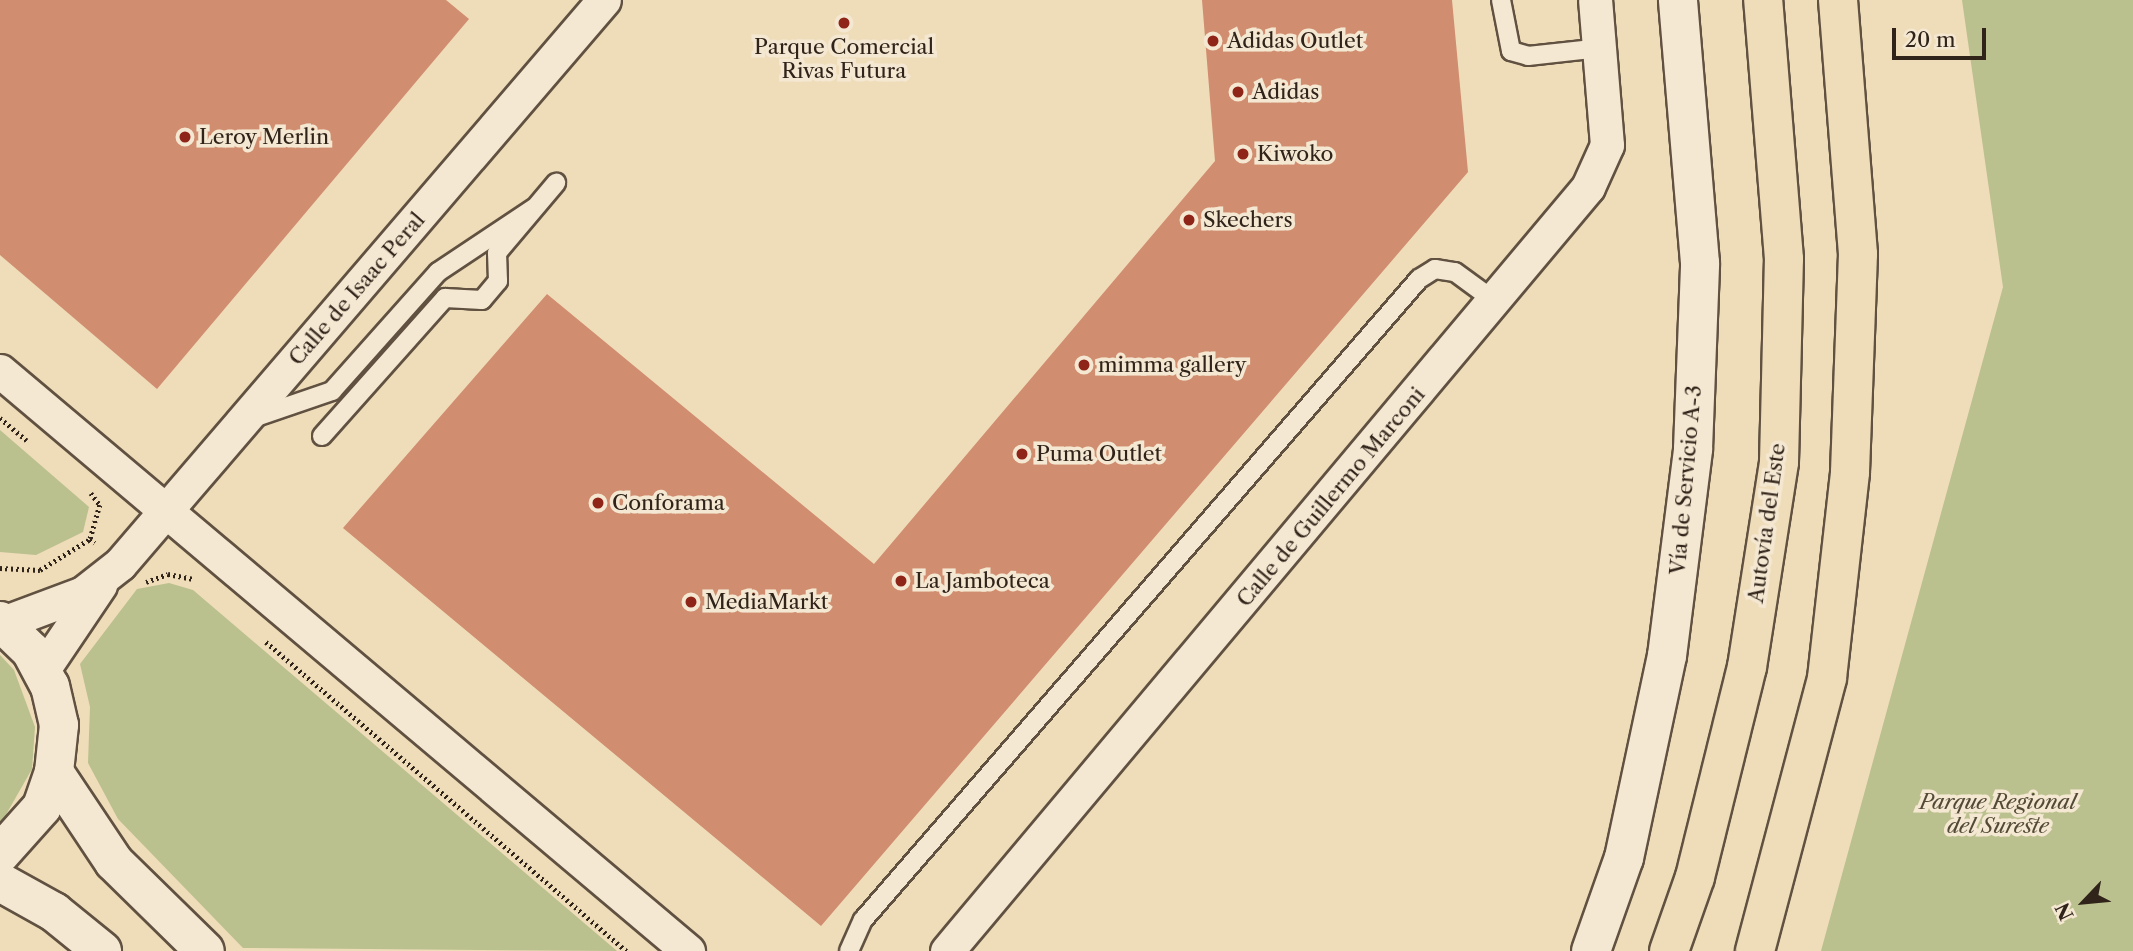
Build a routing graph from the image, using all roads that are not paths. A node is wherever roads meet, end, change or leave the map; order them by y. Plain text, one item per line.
1 (604, 0) edge
2 (1501, 0) edge
3 (1595, 0) edge
4 (1678, 0) edge
5 (1763, 0) edge
6 (1838, 0) edge
7 (1600, 48) junction
8 (556, 183) dead end
9 (534, 208) junction
10 (1496, 302) junction
11 (0, 371) edge
12 (243, 422) junction
13 (322, 436) dead end
14 (166, 512) junction
15 (114, 569) junction
16 (2, 622) edge
17 (42, 671) junction
18 (54, 772) junction
19 (0, 854) edge
20 (0, 882) edge
21 (102, 951) edge
22 (205, 951) edge
23 (688, 951) edge
24 (849, 951) edge
25 (947, 951) edge
26 (1591, 951) edge
27 (1670, 951) edge
28 (1755, 951) edge

1 - 12 street, Calle de Isaac Peral
2 - 7 lane
3 - 7 street, Calle de Guillermo Marconi
4 - 26 main road, Vía de Servicio A-3
5 - 27 highway, Autovía del Este
6 - 28 highway
7 - 10 street, Calle de Guillermo Marconi
8 - 9 lane
9 - 12 lane
9 - 13 lane
10 - 24 lane
10 - 25 street, Calle de Guillermo Marconi
11 - 14 street
12 - 14 street, Calle de Isaac Peral
14 - 15 street, Calle de Isaac Peral
14 - 23 street
15 - 16 street, Calle de Isaac Peral
15 - 17 street, Calle de Isaac Peral
16 - 17 main road
17 - 18 main road
18 - 19 main road
18 - 22 main road
20 - 21 main road

